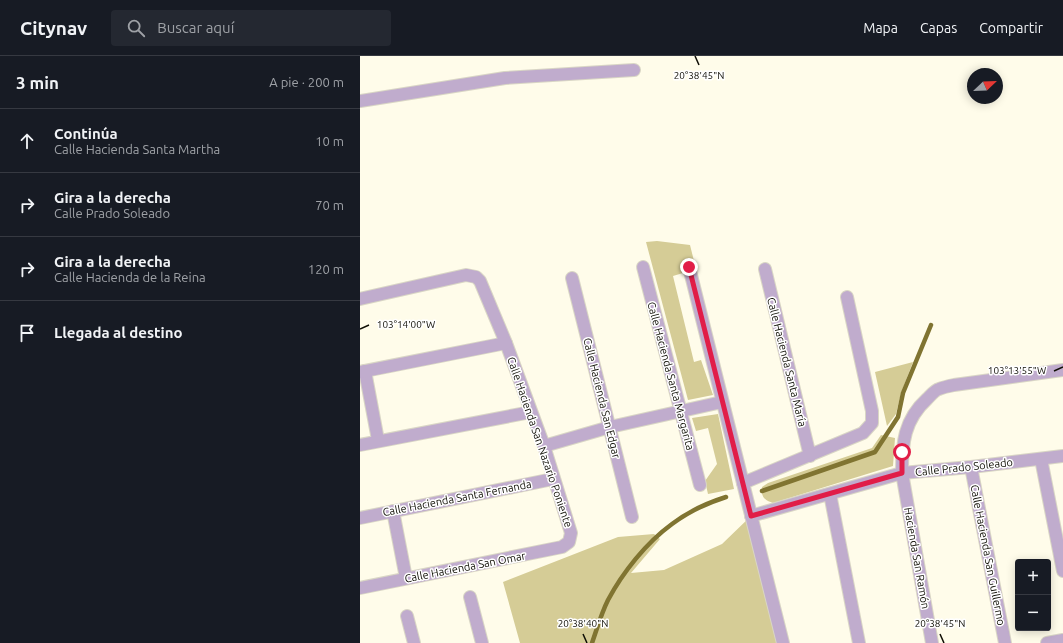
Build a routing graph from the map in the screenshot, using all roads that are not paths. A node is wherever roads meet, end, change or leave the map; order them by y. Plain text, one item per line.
1 (634, 70) dead end
2 (360, 101) edge
3 (642, 267) dead end
4 (689, 267) dead end
5 (765, 269) dead end
6 (572, 278) dead end
7 (847, 297) dead end
8 (360, 299) edge
9 (506, 343) junction
10 (1063, 370) edge
11 (362, 371) edge
12 (722, 402) junction
13 (680, 411) junction
14 (531, 412) junction
15 (610, 427) junction
16 (378, 440) junction
17 (360, 444) edge
18 (544, 446) junction
19 (810, 456) junction
20 (1063, 456) edge
21 (1041, 459) junction
22 (971, 467) junction
23 (902, 473) junction
24 (553, 479) junction
25 (743, 483) junction
26 (700, 485) dead end
27 (830, 494) junction
28 (393, 511) junction
29 (751, 516) junction
30 (360, 518) edge
31 (632, 518) dead end
32 (569, 542) joint
33 (1063, 571) edge
34 (406, 578) junction
35 (360, 588) edge
36 (470, 597) dead end
37 (407, 616) dead end
38 (1063, 640) edge
39 (414, 643) edge
40 (482, 643) edge
41 (783, 643) edge
42 (860, 643) edge
43 (932, 643) edge
44 (1005, 643) edge
45 (1047, 643) edge

1 - 2 street
3 - 13 street, Calle Hacienda Santa Margarita
4 - 12 street
5 - 19 street, Calle Hacienda Santa María
6 - 15 street, Calle Hacienda San Edgar
7 - 19 street
8 - 9 street, Calle Hacienda San Nazario Poniente
9 - 11 street
9 - 14 street, Calle Hacienda San Nazario Poniente
10 - 23 street, Hacienda San Ramón
11 - 16 street
12 - 13 street
12 - 25 street
13 - 15 street
13 - 26 street, Calle Hacienda Santa Margarita
14 - 16 street
14 - 18 street, Calle Hacienda San Nazario Poniente
15 - 18 street
15 - 31 street, Calle Hacienda San Edgar
16 - 17 street
18 - 24 street, Calle Hacienda San Nazario Poniente
19 - 25 street
20 - 21 street, Calle Prado Soleado
21 - 22 street, Calle Prado Soleado
21 - 33 street
22 - 23 street, Calle Prado Soleado
22 - 44 street, Calle Hacienda San Guillermo
23 - 27 street, Calle Prado Soleado
23 - 43 street, Hacienda San Ramón
24 - 28 street, Calle Hacienda Santa Fernanda
24 - 32 street, Calle Hacienda San Nazario Poniente
25 - 29 street
27 - 29 street, Calle Prado Soleado
27 - 42 street
28 - 30 street, Calle Hacienda Santa Fernanda
28 - 34 street
29 - 41 street
32 - 34 street, Calle Hacienda San Omar
34 - 35 street, Calle Hacienda San Omar
36 - 40 street
37 - 39 street
38 - 45 street

